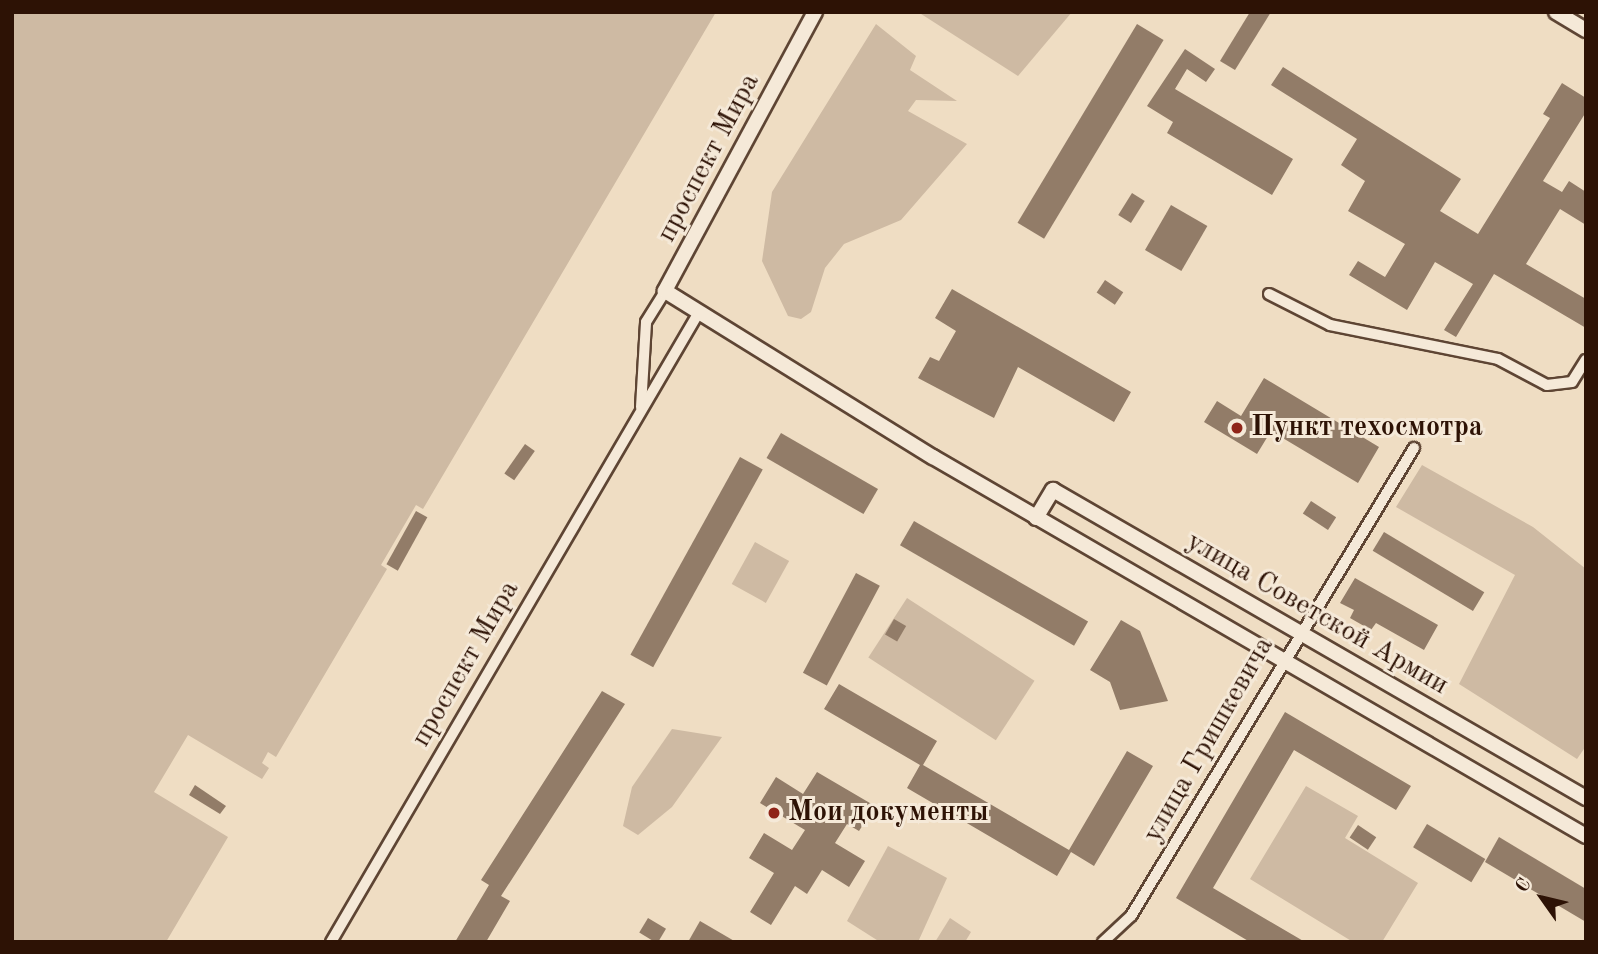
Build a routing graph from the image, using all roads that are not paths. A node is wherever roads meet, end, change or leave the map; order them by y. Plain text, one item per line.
1 (815, 12) edge
2 (1556, 12) edge
3 (1586, 30) edge
4 (665, 291) junction
5 (1269, 294) dead end
6 (699, 312) junction
7 (1586, 360) edge
8 (641, 409) junction
9 (1414, 448) dead end
10 (1036, 518) junction
11 (1298, 631) junction
12 (1282, 659) junction
13 (1586, 799) edge
14 (1586, 836) edge
15 (331, 942) edge
16 (1103, 942) edge

1 - 4 street, проспект Мира
2 - 3 street
4 - 6 street, улица Советской Армии
4 - 8 street, проспект Мира
5 - 7 street
6 - 8 street, проспект Мира
6 - 10 street, улица Советской Армии
8 - 15 street, проспект Мира
9 - 11 street, улица Гришкевича
10 - 11 street, улица Советской Армии
10 - 12 street, улица Советской Армии
11 - 12 street, улица Гришкевича
11 - 13 street, улица Советской Армии
12 - 14 street, улица Советской Армии
12 - 16 street, улица Гришкевича

